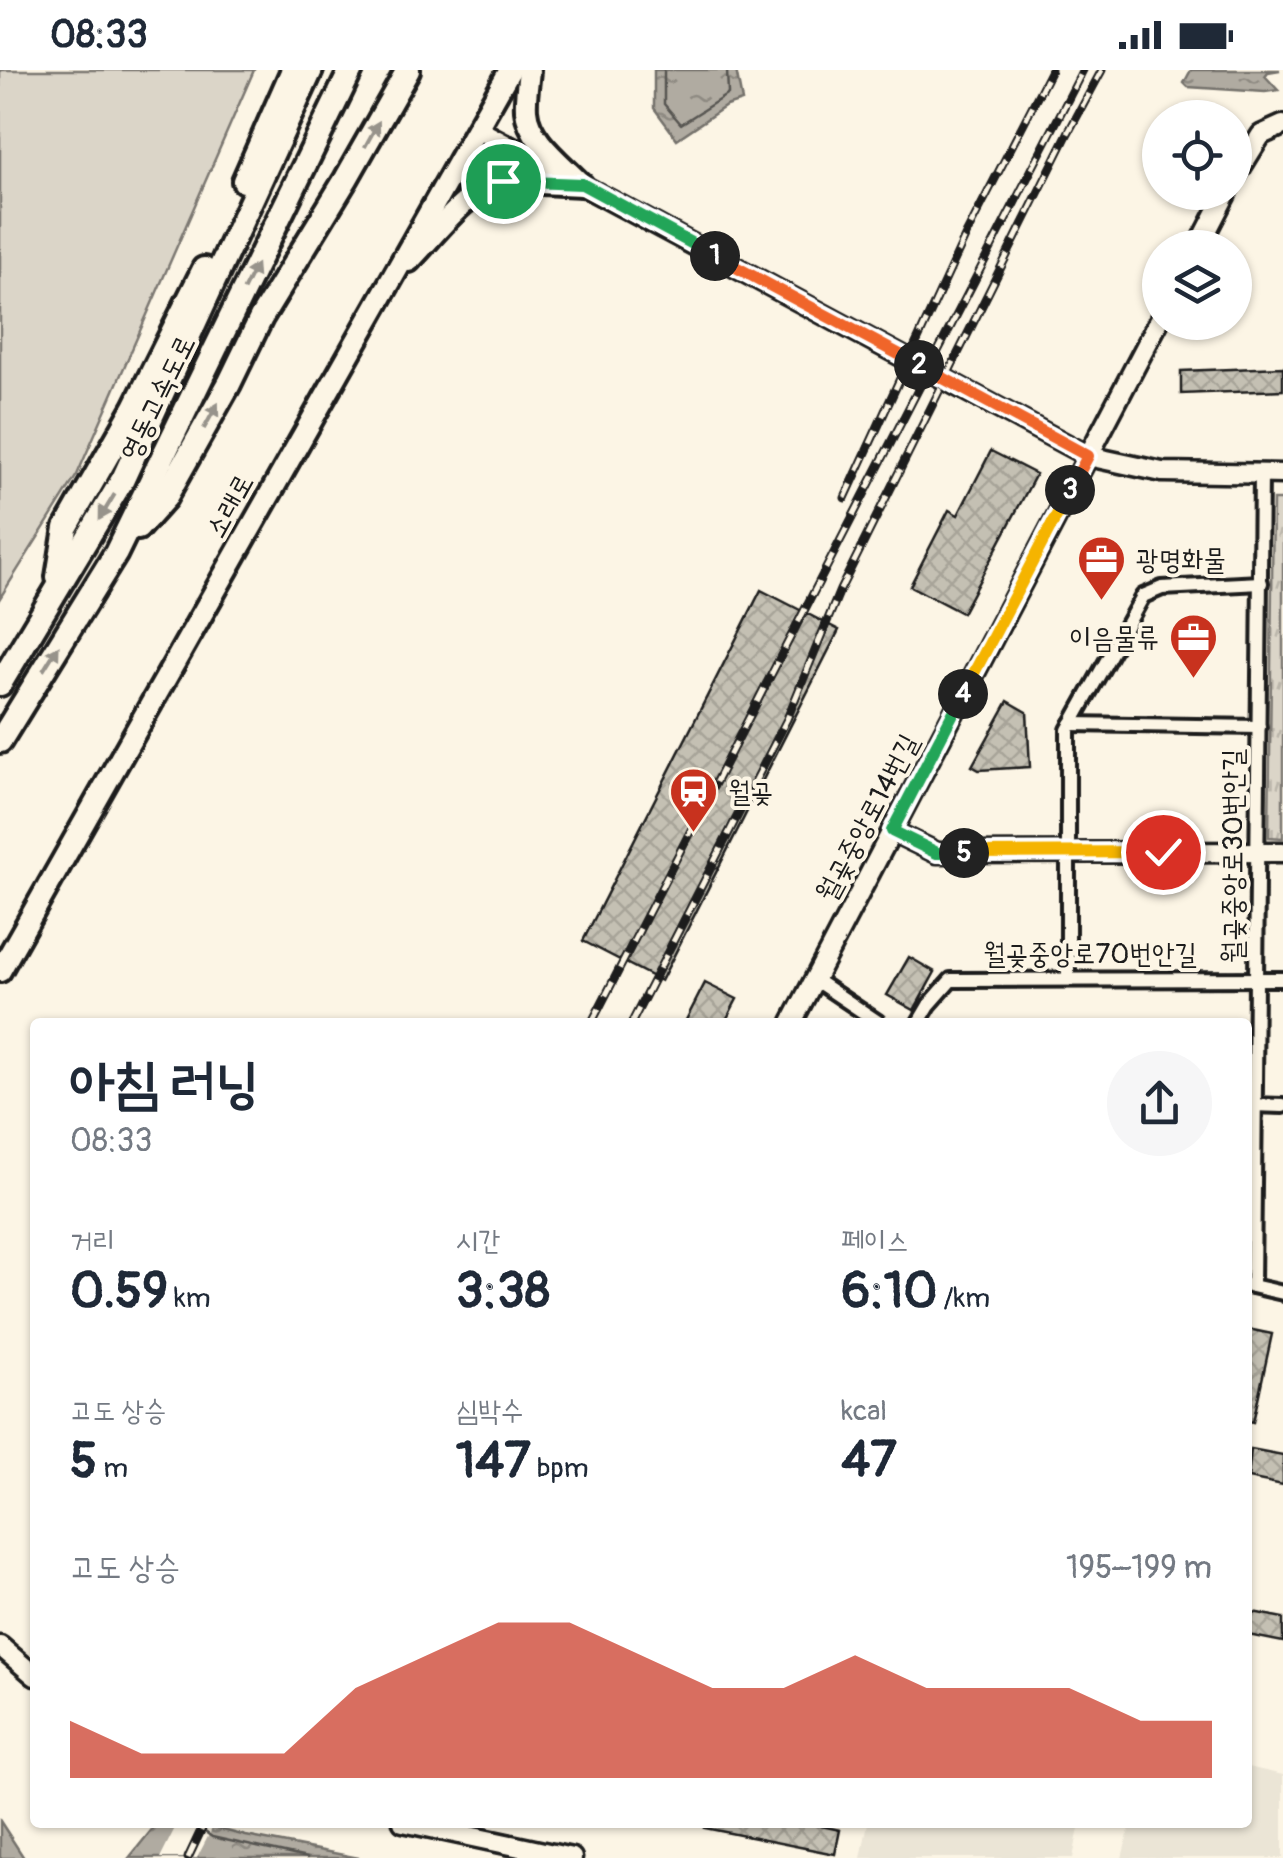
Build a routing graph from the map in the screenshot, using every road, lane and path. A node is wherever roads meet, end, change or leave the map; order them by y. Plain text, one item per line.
1 (293, 70) edge
2 (312, 70) edge
3 (351, 70) edge
4 (408, 70) edge
5 (510, 70) edge
6 (529, 70) edge
7 (1283, 125) edge
8 (477, 128) junction
9 (1252, 148) edge
10 (582, 184) junction
11 (387, 284) junction
12 (1149, 340) edge
13 (1088, 456) junction
14 (1262, 474) junction
15 (1283, 474) edge
16 (116, 554) junction
17 (1261, 583) junction
18 (55, 593) junction
19 (0, 684) edge
20 (1072, 724) junction
21 (1259, 727) junction
22 (0, 741) edge
23 (892, 831) junction
24 (1068, 852) junction
25 (1259, 852) junction
26 (1283, 852) edge
27 (0, 970) edge
28 (1257, 978) junction
29 (1068, 979) junction
30 (1283, 979) edge
31 (814, 980) junction
32 (794, 1018) edge
33 (872, 1018) edge
34 (921, 1018) edge
35 (1252, 1105) edge
36 (1283, 1106) edge
37 (1252, 1286) edge
38 (1283, 1293) edge
39 (0, 1646) edge
40 (30, 1672) edge
41 (431, 1828) edge
42 (572, 1858) edge

1 - 18 highway
2 -> 18 highway, 영동고속도로
16 -> 3 highway, 영동고속도로
16 -> 4 highway
5 - 8 main road, 소래로
6 - 10 main road
7 - 9 street
8 - 10 street
8 - 11 main road, 소래로
10 - 11 main road
10 - 13 street
11 - 27 main road, 소래로
12 - 13 street, 월곶중앙로14번길
13 - 14 street
13 - 23 street, 월곶중앙로14번길
14 - 15 street
14 - 17 street, 월곶중앙로30번안길
22 -> 16 highway, 영동고속도로
17 - 20 street
17 - 21 street, 월곶중앙로30번안길
18 - 19 highway, 영동고속도로
20 - 21 street, 월곶중앙로30번안길
20 - 24 street
21 - 25 street, 월곶중앙로30번안길
23 - 24 street
23 - 31 street, 월곶중앙로14번길
24 - 25 street
24 - 29 street
25 - 26 street
25 - 28 street, 월곶중앙로30번안길
28 - 29 street, 월곶중앙로70번안길
28 - 30 street, 월곶중앙로70번안길
28 - 35 street, 월곶중앙로30번안길
29 - 34 street, 월곶중앙로70번안길
31 - 32 street, 월곶중앙로14번길
31 - 33 street
35 - 36 street
37 - 38 street
39 - 40 street
41 - 42 street

